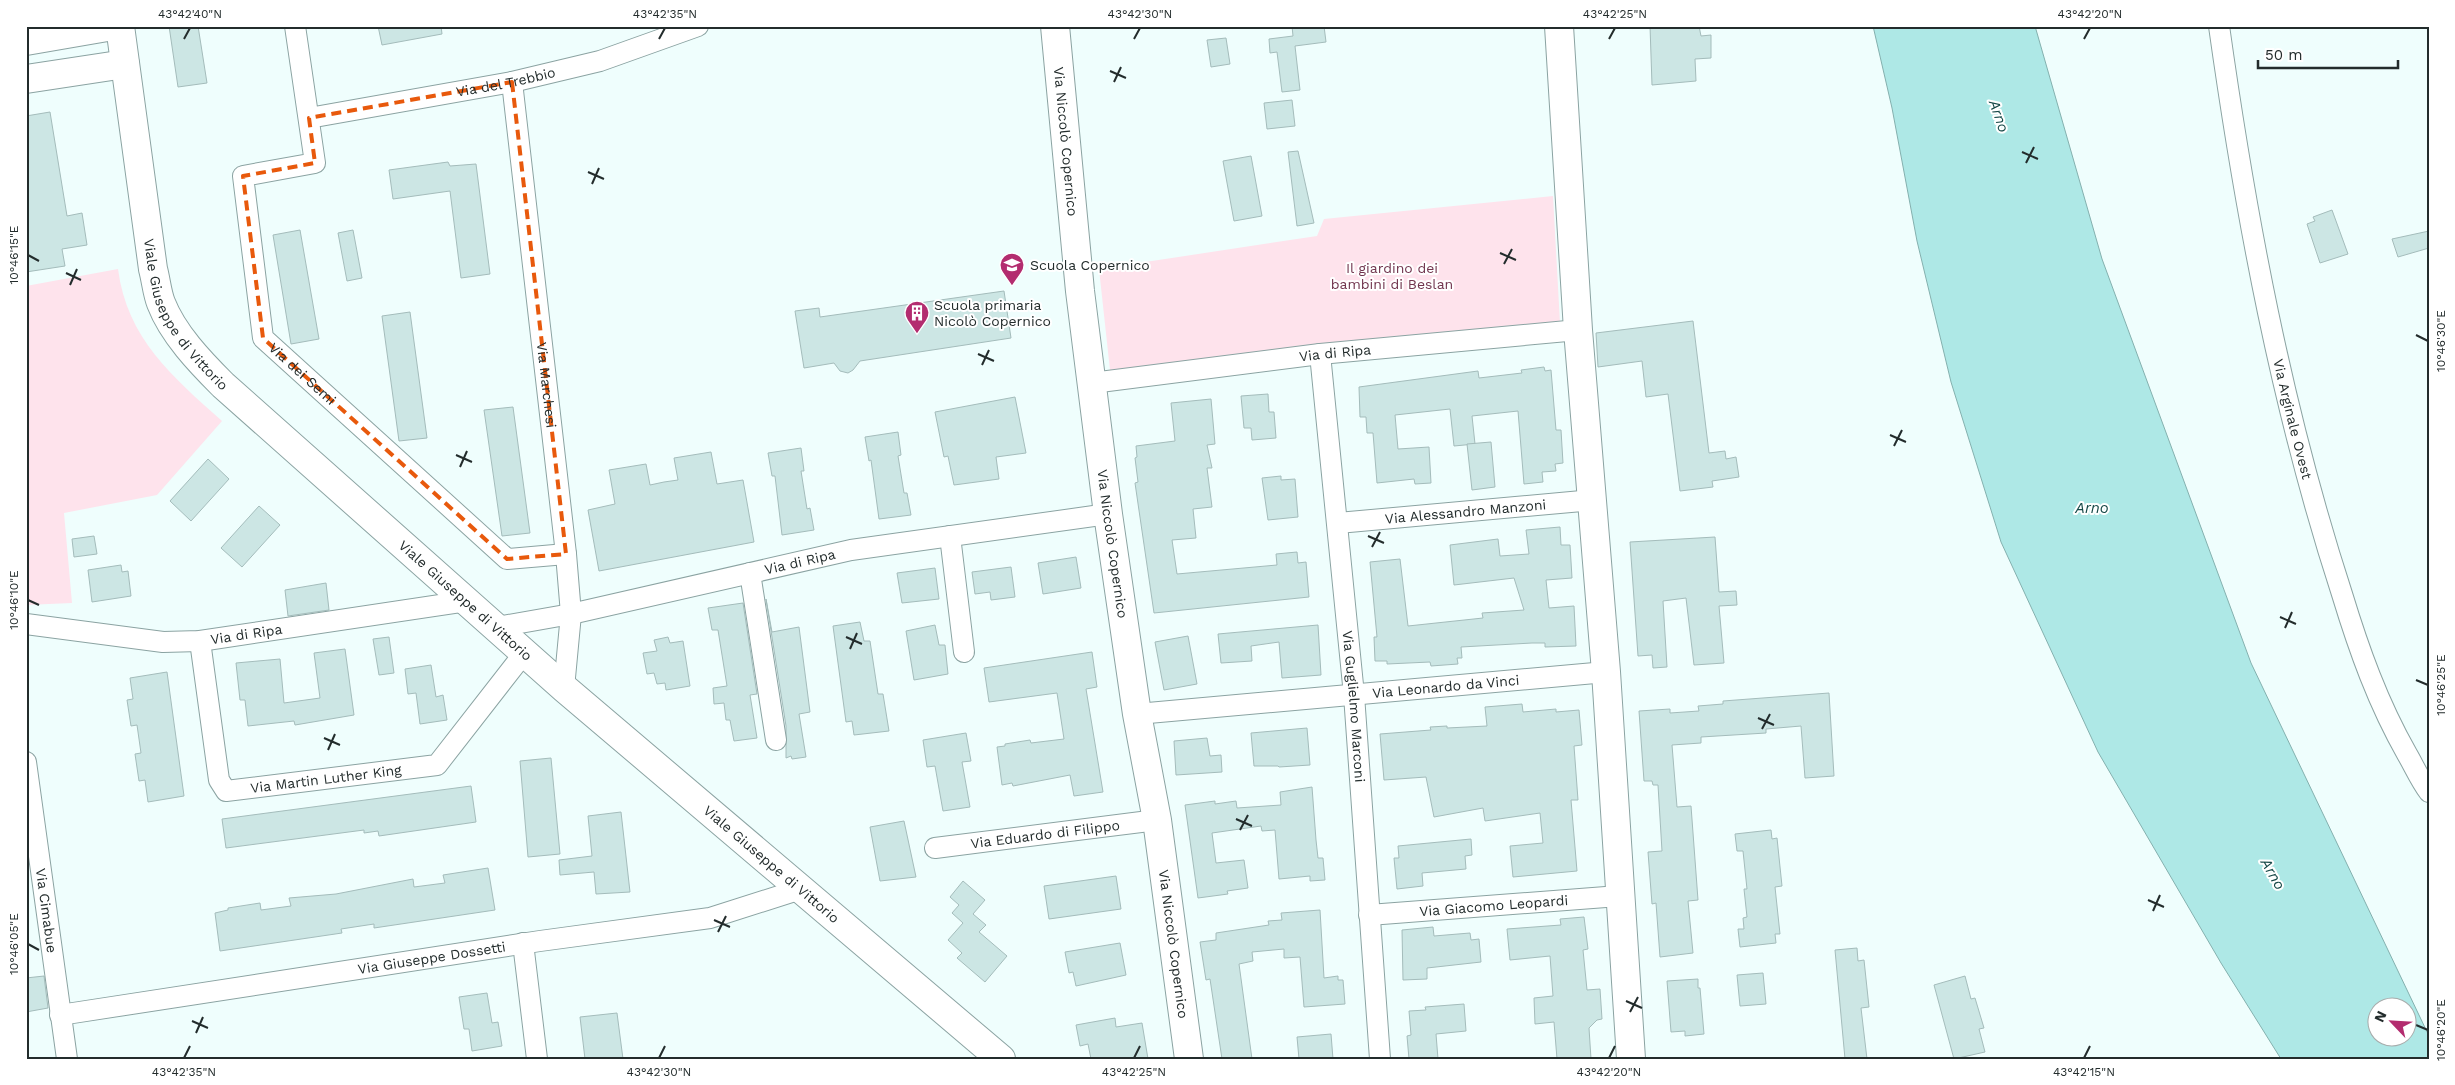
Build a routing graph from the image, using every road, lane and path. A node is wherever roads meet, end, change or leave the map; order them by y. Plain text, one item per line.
1 (113, 26) edge
2 (120, 26) edge
3 (295, 26) edge
4 (698, 26) edge
5 (1055, 26) edge
6 (1559, 26) edge
7 (2219, 26) edge
8 (26, 41) edge
9 (125, 64) junction
10 (26, 79) edge
11 (512, 82) junction
12 (309, 118) junction
13 (1578, 330) junction
14 (1320, 354) junction
15 (1092, 383) junction
16 (1593, 500) junction
17 (1108, 514) junction
18 (1338, 523) junction
19 (950, 536) junction
20 (566, 554) junction
21 (750, 573) junction
22 (467, 602) junction
23 (571, 614) junction
24 (26, 624) edge
25 (496, 627) junction
26 (200, 641) junction
27 (525, 652) junction
28 (964, 652) dead end
29 (1606, 672) junction
30 (564, 688) junction
31 (1354, 695) junction
32 (1136, 714) junction
33 (776, 740) dead end
34 (26, 762) edge
35 (2429, 792) edge
36 (1157, 820) junction
37 (935, 848) dead end
38 (801, 889) junction
39 (1620, 896) junction
40 (1369, 915) junction
41 (523, 943) junction
42 (60, 1015) junction
43 (66, 1059) edge
44 (537, 1059) edge
45 (1002, 1059) edge
46 (1189, 1059) edge
47 (1380, 1059) edge
48 (1631, 1059) edge

1 - 8 main road
2 - 9 main road, Viale Giuseppe di Vittorio
3 - 12 street, Via dei Semi
4 - 11 street, Via del Trebbio
5 - 15 main road, Via Niccolò Copernico
6 - 13 main road
7 - 35 street, Via Arginale Ovest
9 - 10 main road
9 - 22 main road, Viale Giuseppe di Vittorio
11 - 12 street, Via del Trebbio
11 - 20 street, Via Marchesi
12 - 20 street, Via dei Semi
13 - 14 street, Via di Ripa
13 - 16 main road
14 - 15 street, Via di Ripa
14 - 18 street, Via Guglielmo Marconi
15 - 17 main road, Via Niccolò Copernico
16 - 18 street, Via Alessandro Manzoni
16 - 29 main road
17 - 19 street, Via di Ripa
17 - 32 main road, Via Niccolò Copernico
18 - 31 street, Via Guglielmo Marconi
19 - 21 street, Via di Ripa
19 - 28 street
20 - 23 street, Via Marchesi
21 - 23 street, Via di Ripa
21 - 33 street
22 - 25 main road, Viale Giuseppe di Vittorio
22 - 26 street, Via di Ripa
23 - 25 street, Via di Ripa
23 - 30 street, Via Marchesi
24 - 26 street, Via di Ripa
25 - 27 main road, Viale Giuseppe di Vittorio
26 - 27 street, Via Martin Luther King
27 - 30 main road, Viale Giuseppe di Vittorio
29 - 31 street, Via Leonardo da Vinci
29 - 39 main road
30 - 38 main road, Viale Giuseppe di Vittorio
31 - 32 street, Via Leonardo da Vinci
31 - 40 street, Via Guglielmo Marconi
32 - 36 main road, Via Niccolò Copernico
34 - 42 street, Via Cimabue
36 - 37 street, Via Eduardo di Filippo
36 - 46 main road, Via Niccolò Copernico
38 - 41 street, Via Giuseppe Dossetti
38 - 45 main road, Viale Giuseppe di Vittorio
39 - 40 street, Via Giacomo Leopardi
39 - 48 main road
40 - 47 street, Via Guglielmo Marconi
41 - 42 street, Via Giuseppe Dossetti
41 - 44 street
42 - 43 street, Via Cimabue

